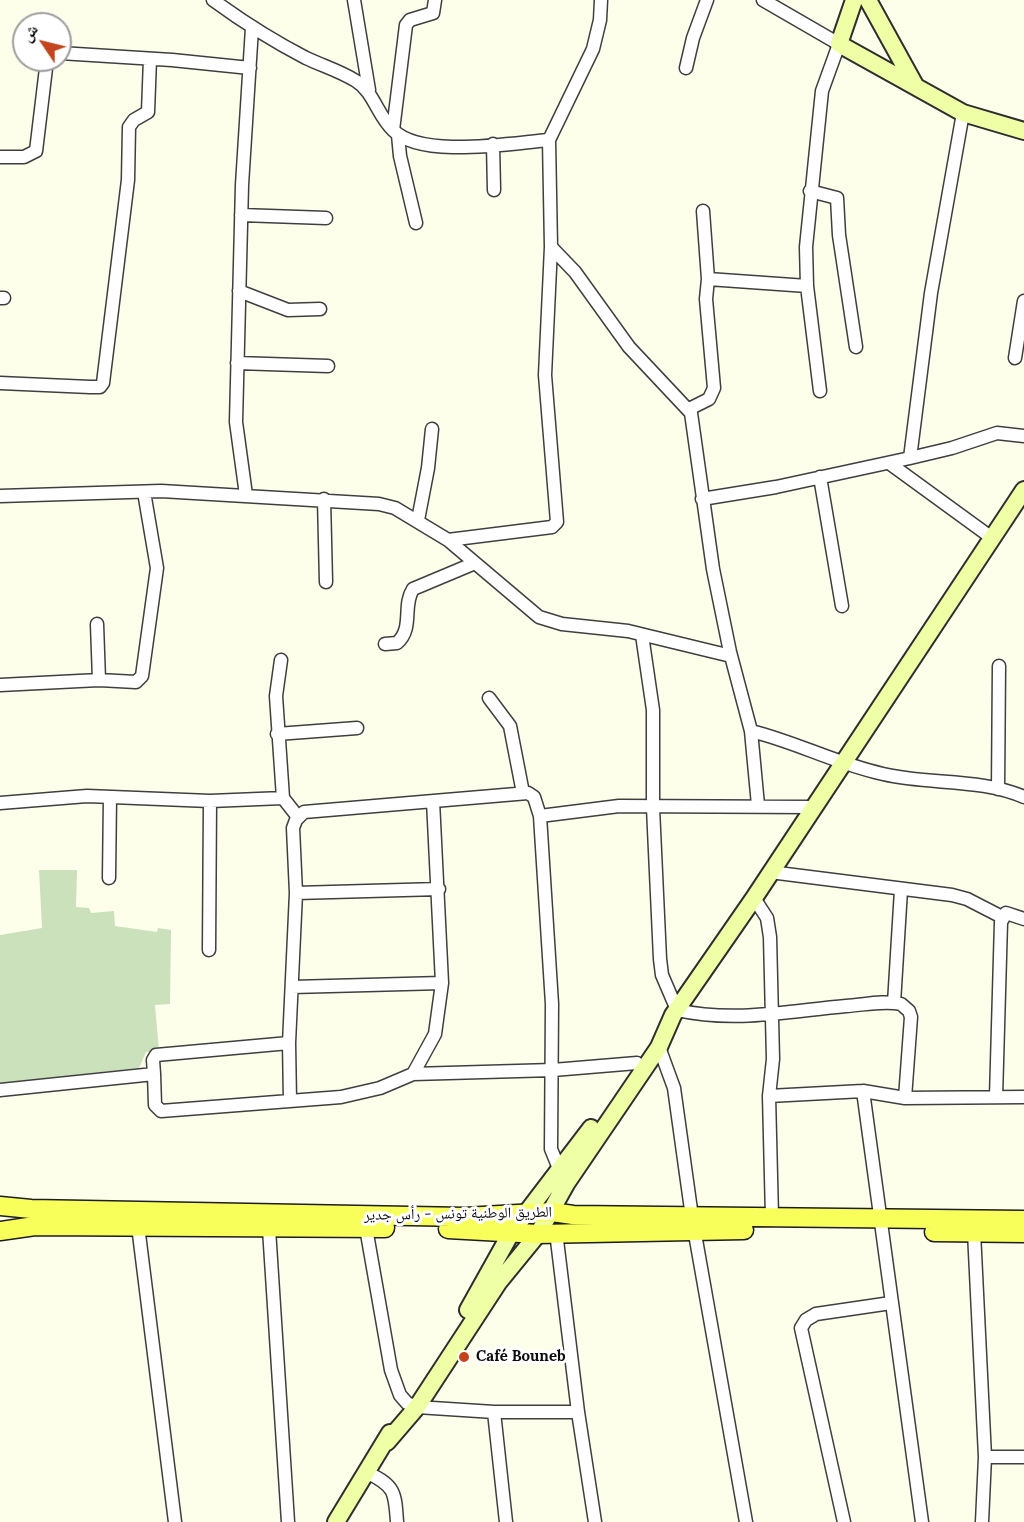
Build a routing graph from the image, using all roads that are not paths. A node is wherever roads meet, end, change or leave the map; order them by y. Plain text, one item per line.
1 (213, 0) edge
2 (354, 0) edge
3 (435, 0) edge
4 (601, 0) edge
5 (707, 0) edge
6 (763, 0) edge
7 (854, 0) edge
8 (868, 0) edge
9 (252, 28) junction
10 (839, 44) junction
11 (72, 54) edge
12 (150, 58) junction
13 (250, 68) junction
14 (686, 68) dead end
15 (45, 72) edge
16 (916, 88) junction
17 (369, 90) junction
18 (963, 113) junction
19 (1024, 131) edge
20 (395, 133) junction
21 (549, 140) junction
22 (493, 144) junction
23 (0, 157) edge
24 (494, 190) dead end
25 (810, 191) junction
26 (704, 211) dead end
27 (241, 215) junction
28 (326, 218) dead end
29 (416, 223) dead end
30 (551, 247) junction
31 (708, 279) junction
32 (807, 286) junction
33 (239, 291) junction
34 (1024, 301) edge
35 (320, 309) dead end
36 (856, 347) dead end
37 (1015, 358) dead end
38 (237, 363) junction
39 (328, 366) dead end
40 (0, 383) edge
41 (820, 391) dead end
42 (689, 409) junction
43 (432, 429) dead end
44 (1024, 436) edge
45 (910, 458) junction
46 (889, 463) junction
47 (820, 477) junction
48 (1024, 490) edge
49 (144, 492) junction
50 (246, 495) junction
51 (0, 496) edge
52 (324, 499) junction
53 (702, 499) junction
54 (418, 520) junction
55 (992, 538) junction
56 (448, 540) junction
57 (475, 563) junction
58 (327, 582) dead end
59 (843, 606) dead end
60 (97, 624) dead end
61 (642, 635) junction
62 (385, 644) dead end
63 (731, 656) junction
64 (281, 660) dead end
65 (999, 666) dead end
66 (99, 680) junction
67 (0, 685) edge
68 (489, 698) dead end
69 (357, 728) dead end
70 (751, 731) junction
71 (277, 734) junction
72 (843, 763) junction
73 (998, 789) junction
74 (523, 793) junction
75 (110, 797) junction
76 (1024, 797) edge
77 (283, 798) junction
78 (210, 801) junction
79 (433, 801) junction
80 (0, 803) edge
81 (758, 805) junction
82 (812, 807) junction
83 (653, 808) junction
84 (540, 816) junction
85 (298, 817) junction
86 (770, 872) junction
87 (109, 878) dead end
88 (439, 889) junction
89 (901, 890) junction
90 (296, 893) junction
91 (753, 898) junction
92 (1002, 917) junction
93 (1024, 919) edge
94 (209, 950) dead end
95 (442, 983) junction
96 (292, 987) junction
97 (894, 1003) junction
98 (675, 1012) junction
99 (771, 1016) junction
100 (289, 1043) junction
101 (659, 1047) junction
102 (637, 1063) junction
103 (553, 1070) junction
104 (154, 1074) junction
105 (413, 1074) junction
106 (0, 1090) edge
107 (863, 1091) junction
108 (769, 1096) junction
109 (996, 1097) junction
110 (1024, 1097) edge
111 (904, 1098) junction
112 (290, 1101) junction
113 (560, 1171) junction
114 (0, 1206) edge
115 (527, 1212) junction
116 (552, 1212) junction
117 (772, 1217) junction
118 (1024, 1220) edge
119 (693, 1223) junction
120 (880, 1225) junction
121 (138, 1226) junction
122 (366, 1228) junction
123 (269, 1229) junction
124 (0, 1231) edge
125 (556, 1232) junction
126 (974, 1232) junction
127 (512, 1233) junction
128 (1024, 1233) edge
129 (538, 1234) junction
130 (891, 1303) junction
131 (412, 1405) junction
132 (494, 1412) junction
133 (578, 1412) junction
134 (985, 1457) junction
135 (1024, 1457) edge
136 (368, 1473) junction
137 (175, 1522) edge
138 (288, 1522) edge
139 (336, 1522) edge
140 (397, 1522) edge
141 (506, 1522) edge
142 (595, 1522) edge
143 (746, 1522) edge
144 (844, 1522) edge
145 (922, 1522) edge
146 (982, 1522) edge

1 - 9 street
2 - 17 street
3 - 20 street
4 - 21 street
5 - 14 street
6 - 10 street
7 - 10 main road
8 - 16 main road
9 - 13 street
9 - 17 street
10 - 16 main road
10 - 25 street
11 - 12 street
12 - 13 street
12 - 40 street
13 - 27 street
15 - 23 street
16 - 18 main road
17 - 20 street
18 - 19 main road
18 - 45 street
20 - 22 street
20 - 29 street
21 - 22 street
21 - 30 street
22 - 24 street
25 - 32 street
25 - 36 street
26 - 31 street
27 - 28 street
27 - 33 street
30 - 42 street
30 - 56 street
31 - 32 street
31 - 42 street
32 - 41 street
33 - 35 street
33 - 38 street
34 - 37 street
38 - 39 street
38 - 50 street
42 - 53 street
43 - 54 street
44 - 45 street
45 - 46 street
46 - 47 street
46 - 55 street
47 - 53 street
47 - 59 street
48 - 55 main road
49 - 50 street
49 - 51 street
49 - 66 street
50 - 52 street
52 - 54 street
52 - 58 street
53 - 63 street
54 - 56 street
55 - 72 main road
56 - 57 street
57 - 61 street
57 - 62 street
60 - 66 street
61 - 63 street
61 - 83 street
63 - 70 street
64 - 71 street
65 - 73 street
66 - 67 street
68 - 74 street
69 - 71 street
70 - 72 street
70 - 81 street
71 - 77 street
72 - 73 street
72 - 82 main road
73 - 76 street
74 - 79 street
74 - 84 street
75 - 78 street
75 - 80 street
75 - 87 street
77 - 78 street
77 - 85 street
78 - 94 street
79 - 85 street
79 - 88 street
81 - 82 street
81 - 83 street
82 - 86 main road
83 - 84 street
83 - 98 street
84 - 103 street
85 - 90 street
86 - 89 street
86 - 91 main road
88 - 90 street
88 - 95 street
89 - 92 street
89 - 97 street
90 - 96 street
91 - 98 main road
91 - 99 street
92 - 93 street
92 - 109 street
95 - 96 street
95 - 105 street
96 - 100 street
97 - 99 street
97 - 111 street
98 - 99 street
98 - 101 main road
98 - 102 main road
99 - 108 street
100 - 104 street
100 - 112 street
101 - 116 main road
101 - 119 street
102 - 103 street
102 - 113 main road
103 - 105 street
103 - 113 street
104 - 106 street
104 - 112 street
105 - 112 street
107 - 108 street
107 - 111 street
107 - 120 street
108 - 117 street
109 - 110 street
109 - 111 street
113 - 115 main road
114 - 115 main road, الطريق الوطنية تونس - رأس جدير
115 - 116 main road, الطريق الوطنية تونس - رأس جدير
115 - 127 main road
116 - 119 main road, الطريق الوطنية تونس - رأس جدير
116 - 129 main road
117 - 119 main road, الطريق الوطنية تونس - رأس جدير
117 - 120 main road, الطريق الوطنية تونس - رأس جدير
118 - 120 main road, الطريق الوطنية تونس - رأس جدير
119 - 120 main road, الطريق الوطنية تونس - رأس جدير
119 - 125 main road, الطريق الوطنية تونس - رأس جدير
119 - 143 street
120 - 126 main road, الطريق الوطنية تونس - رأس جدير
120 - 130 street
121 - 123 main road, الطريق الوطنية تونس - رأس جدير
121 - 124 main road, الطريق الوطنية تونس - رأس جدير
121 - 137 street
122 - 123 main road, الطريق الوطنية تونس - رأس جدير
122 - 127 main road, الطريق الوطنية تونس - رأس جدير
122 - 131 street
123 - 138 street
125 - 129 main road, الطريق الوطنية تونس - رأس جدير
125 - 133 street
126 - 128 main road, الطريق الوطنية تونس - رأس جدير
126 - 134 street
127 - 129 main road, الطريق الوطنية تونس - رأس جدير
127 - 131 main road
129 - 131 main road
130 - 144 street
130 - 145 street
131 - 132 street
131 - 136 main road
132 - 133 street
132 - 141 street
133 - 142 street
134 - 135 street
134 - 146 street
136 - 139 main road
136 - 140 street

